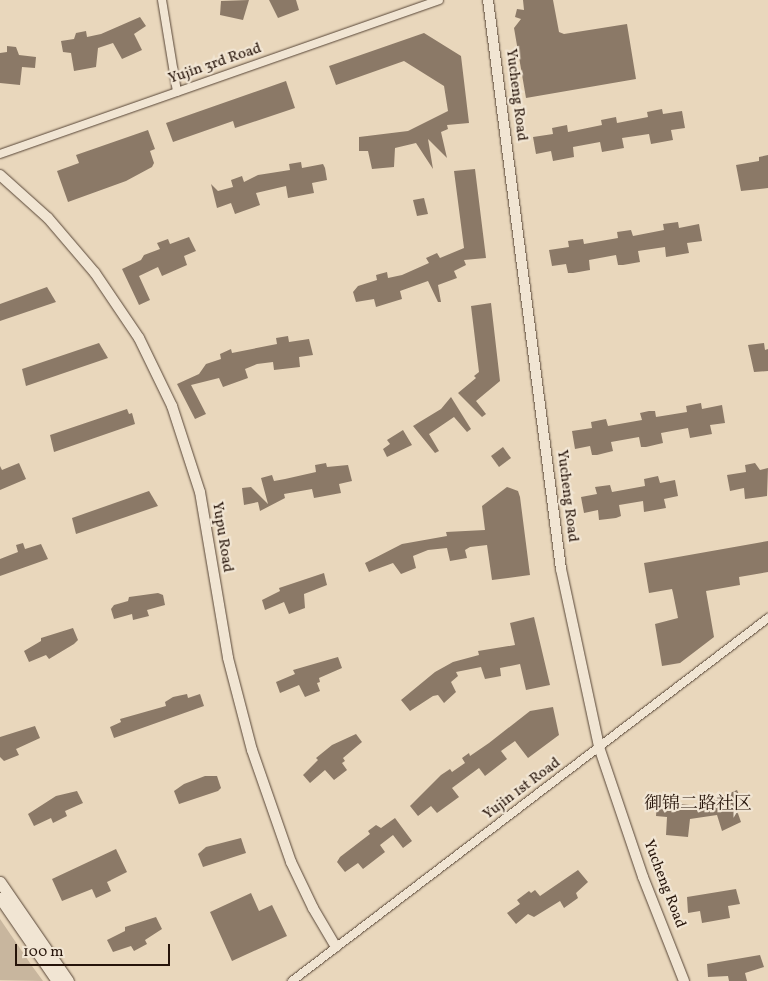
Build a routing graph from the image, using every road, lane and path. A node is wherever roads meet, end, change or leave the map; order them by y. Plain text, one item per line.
1 (162, 0) edge
2 (439, 0) edge
3 (488, 0) edge
4 (176, 92) junction
5 (0, 154) edge
6 (0, 175) edge
7 (768, 618) edge
8 (599, 747) junction
9 (0, 882) edge
10 (0, 898) edge
11 (336, 946) junction
12 (57, 981) edge
13 (68, 981) edge
14 (292, 981) edge
15 (684, 981) edge

1 - 4 street
2 - 4 street, Yujin 3rd Road
3 - 8 street, Yucheng Road
4 - 5 street, Yujin 3rd Road
6 - 11 street, Yupu Road
7 - 8 street, Yujin 1st Road
8 - 11 street, Yujin 1st Road
8 - 15 street, Yucheng Road
9 - 13 main road
10 - 12 main road
11 - 14 street, Yujin 1st Road

